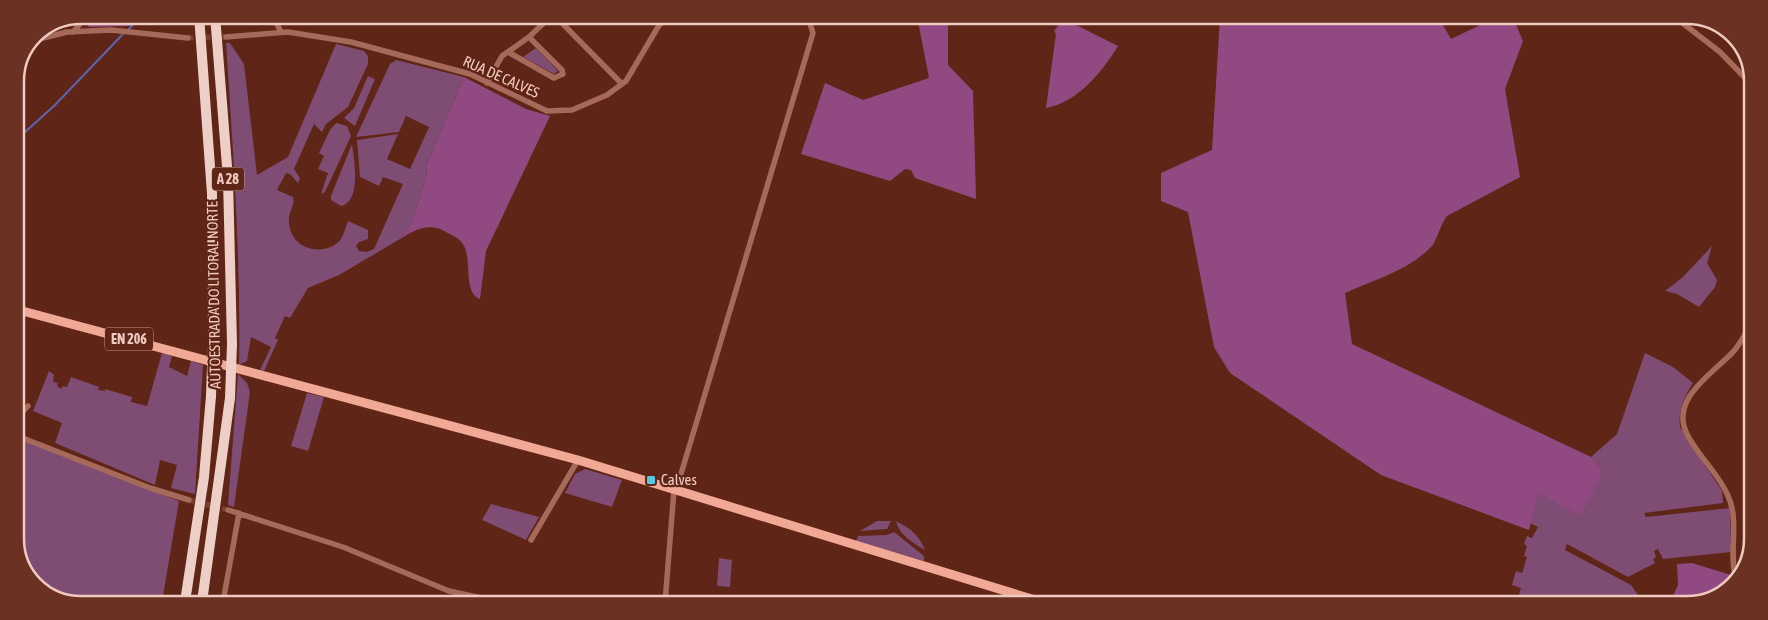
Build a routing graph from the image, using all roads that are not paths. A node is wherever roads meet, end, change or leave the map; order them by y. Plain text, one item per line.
1 (80, 24) edge
2 (200, 24) edge
3 (216, 24) edge
4 (276, 24) edge
5 (544, 24) edge
6 (561, 24) edge
7 (662, 24) edge
8 (810, 24) edge
9 (1684, 24) edge
10 (73, 32) junction
11 (280, 32) junction
12 (226, 37) tunnel mouth
13 (529, 37) junction
14 (188, 38) tunnel mouth
15 (43, 39) edge
16 (508, 52) junction
17 (1744, 77) edge
18 (487, 83) junction
19 (622, 84) junction
20 (24, 311) edge
21 (1744, 335) edge
22 (28, 406) dead end
23 (24, 410) edge
24 (24, 438) edge
25 (578, 460) junction
26 (674, 490) junction
27 (189, 500) tunnel mouth
28 (228, 510) tunnel mouth
29 (239, 514) junction
30 (531, 540) dead end
31 (1736, 569) edge
32 (186, 596) edge
33 (203, 596) edge
34 (224, 596) edge
35 (476, 596) edge
36 (666, 596) edge
37 (1022, 596) edge

1 - 10 street
2 - 32 highway, AUTOESTRADA DO LITORAL NORTE / A 28, bridge
3 - 33 highway, AUTOESTRADA DO LITORAL NORTE / A 28, bridge
4 - 11 street
5 - 13 street
6 - 19 street
7 - 19 street, RUA DE CALVES
8 - 26 street
9 - 17 street
10 - 14 street
10 - 15 street
11 - 12 street, RUA DE CALVES
11 - 18 street, RUA DE CALVES
13 - 16 street
13 - 16 street
16 - 18 street
18 - 19 street, RUA DE CALVES
20 - 25 main road, EN 206
21 - 31 street
22 - 23 street
24 - 27 street
25 - 26 main road
25 - 30 street
26 - 36 street
26 - 37 main road
28 - 29 street
29 - 34 street
29 - 35 street

